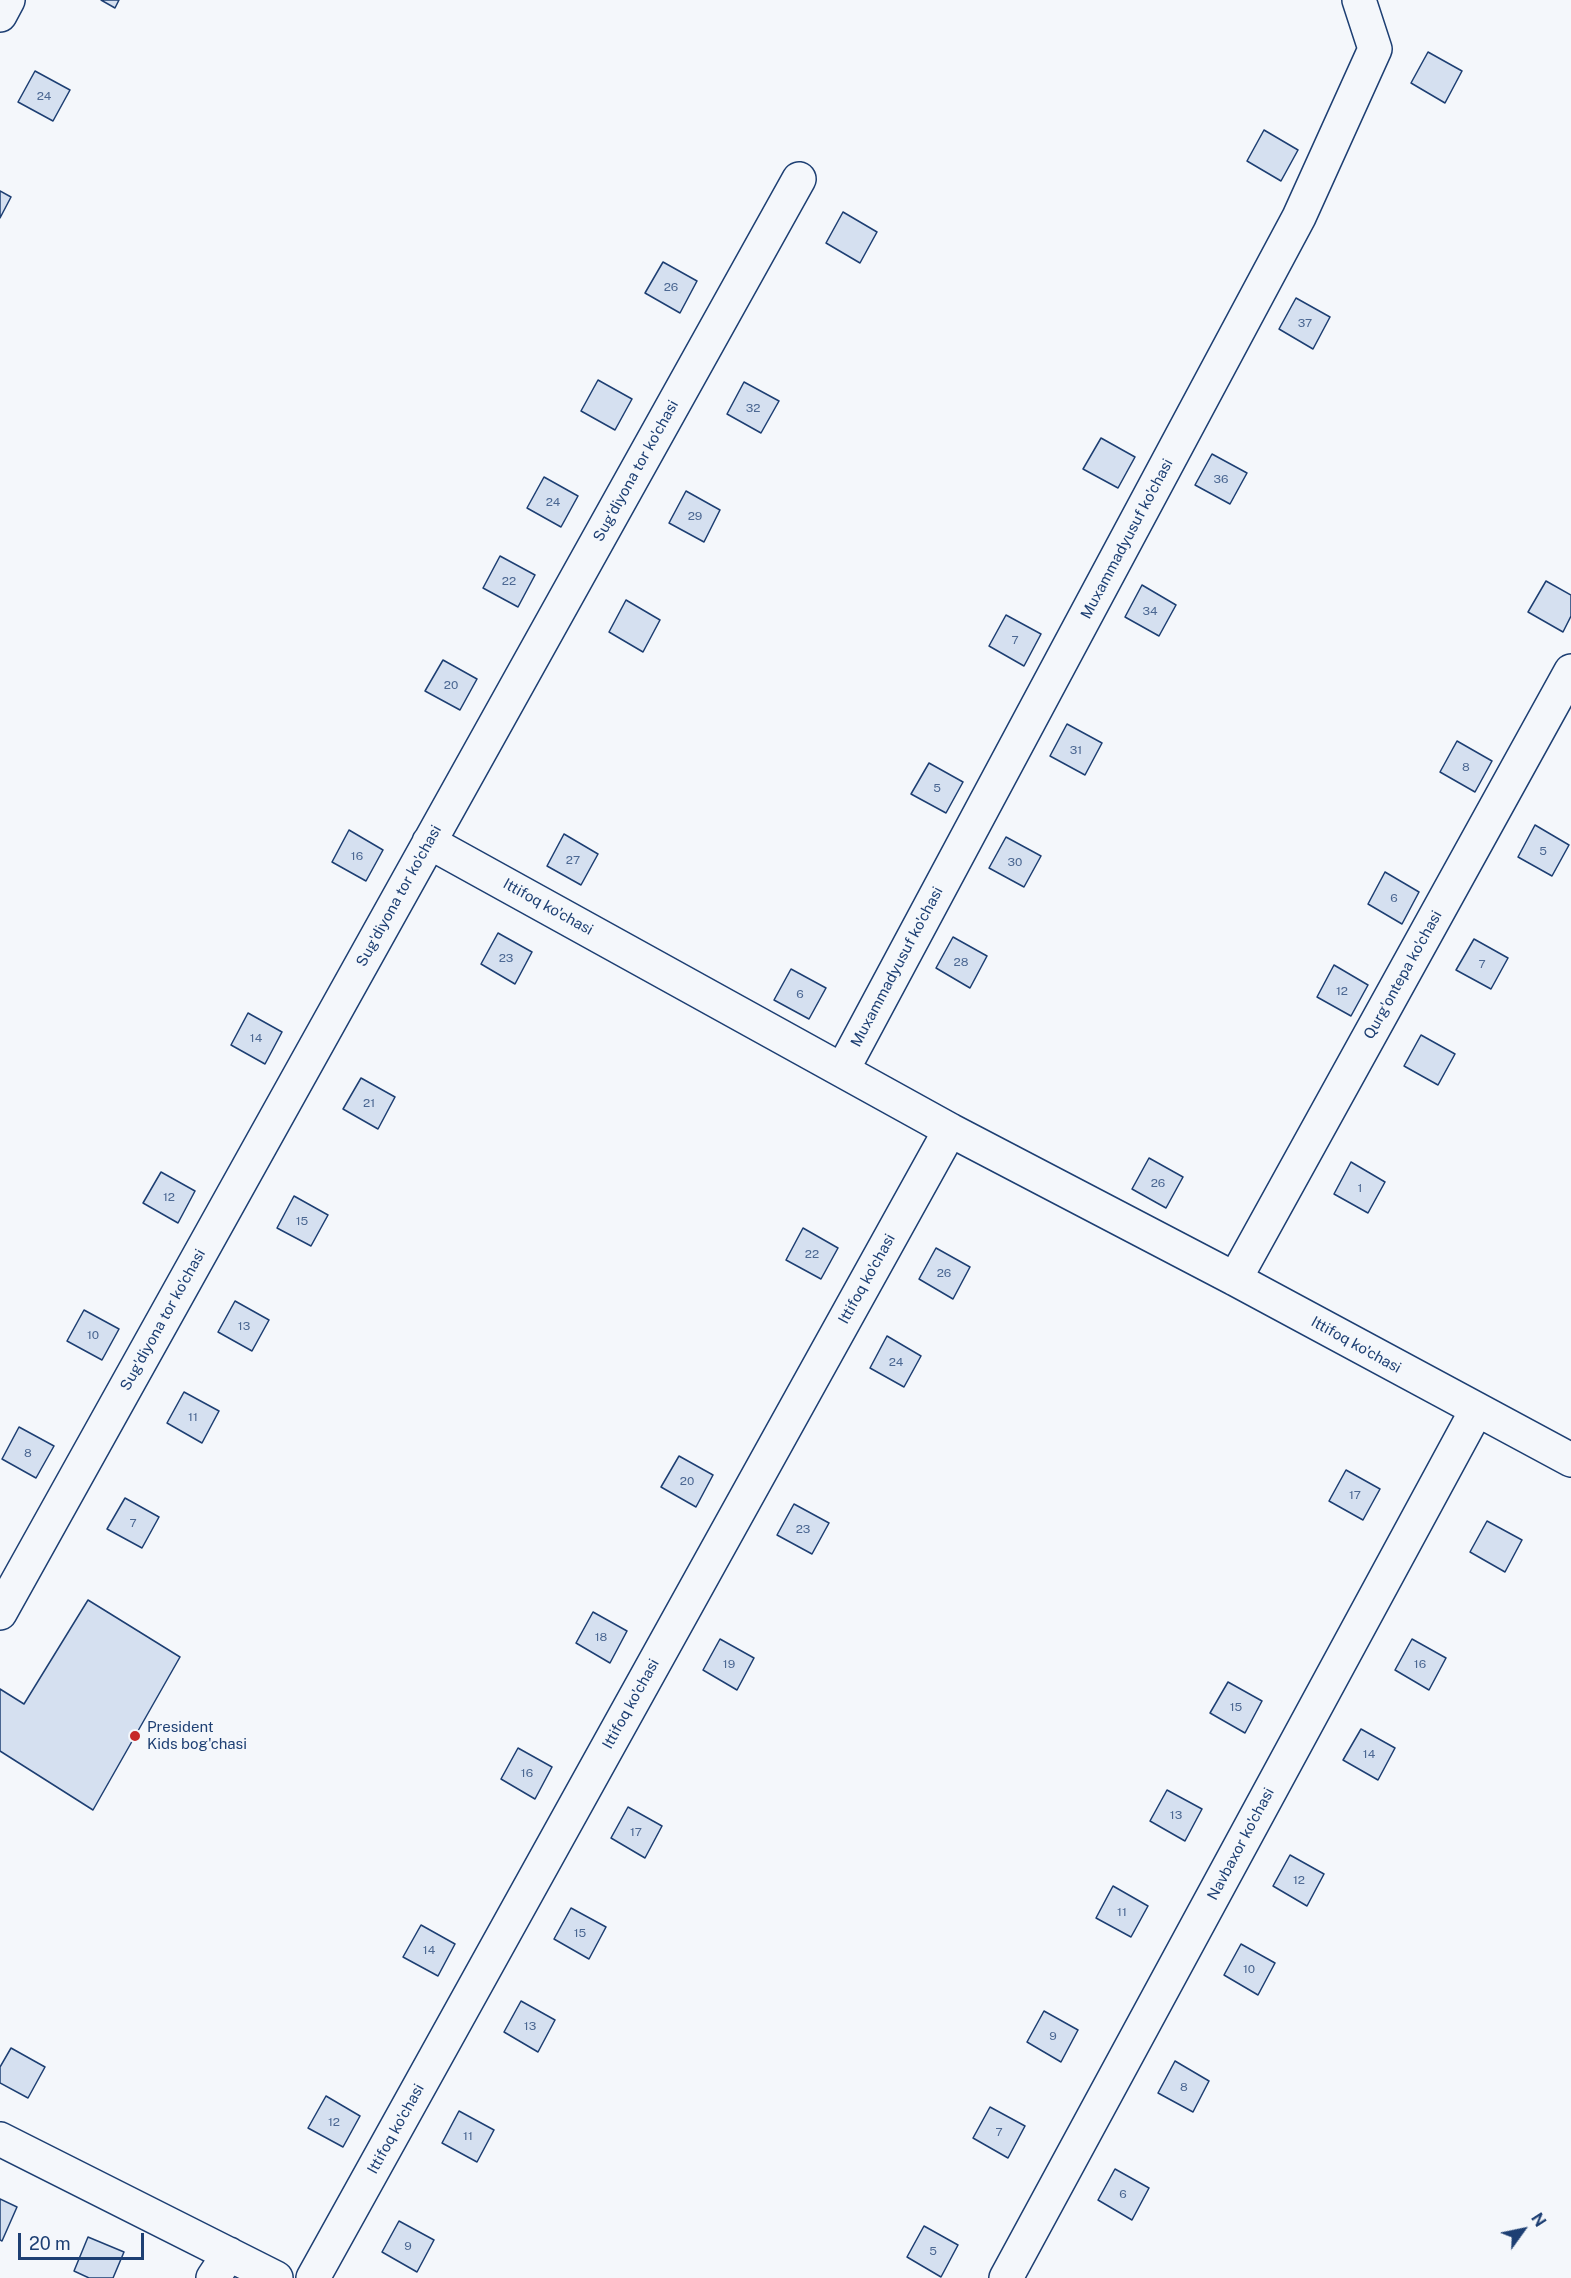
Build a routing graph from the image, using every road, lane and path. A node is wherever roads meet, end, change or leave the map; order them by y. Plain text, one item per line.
1 (8, 0) edge
2 (1359, 0) edge
3 (0, 15) edge
4 (799, 179) dead end
5 (1571, 671) edge
6 (429, 842) junction
7 (843, 1069) junction
8 (950, 1130) junction
9 (1235, 1278) junction
10 (1476, 1411) junction
11 (1571, 1460) edge
12 (0, 1613) edge
13 (0, 2139) edge
14 (221, 2266) edge
15 (276, 2278) edge
16 (313, 2278) edge
17 (1006, 2278) edge

1 - 3 street
2 - 7 street, Muxammadyusuf ko'chasi
4 - 6 street, Sug'diyona tor ko'chasi
5 - 9 street, Qurg'ontepa ko'chasi
6 - 7 street, Ittifoq ko'chasi
6 - 12 street, Sug'diyona tor ko'chasi
7 - 8 street, Ittifoq ko'chasi
8 - 9 street, Ittifoq ko'chasi
8 - 16 street, Ittifoq ko'chasi
9 - 10 street, Ittifoq ko'chasi
10 - 11 street, Ittifoq ko'chasi
10 - 17 street, Navbaxor ko'chasi
13 - 14 street
14 - 15 street

